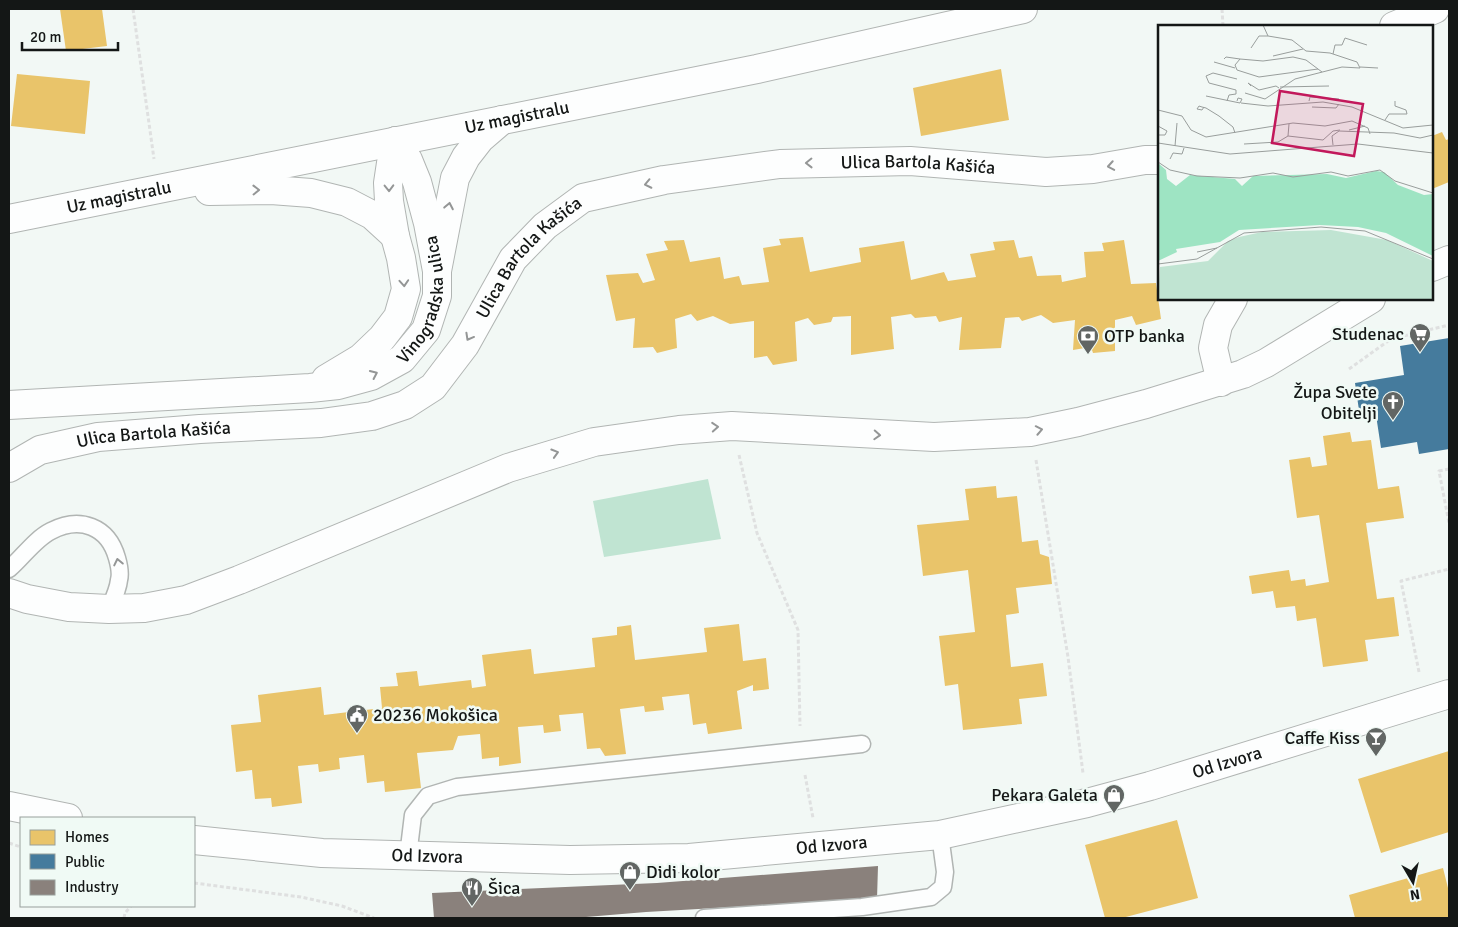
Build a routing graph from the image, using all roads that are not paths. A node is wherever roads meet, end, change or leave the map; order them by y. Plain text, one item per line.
1 (1023, 9) edge
2 (1435, 9) edge
3 (1396, 25) edge
4 (502, 120) junction
5 (396, 141) junction
6 (1158, 160) edge
7 (138, 193) junction
8 (9, 219) edge
9 (395, 236) junction
10 (1449, 260) edge
11 (1433, 267) edge
12 (437, 271) junction
13 (1232, 300) edge
14 (1369, 300) edge
15 (1221, 382) junction
16 (310, 388) junction
17 (9, 405) edge
18 (9, 468) edge
19 (9, 569) edge
20 (9, 594) edge
21 (109, 609) junction
22 (1437, 698) edge
23 (862, 744) dead end
24 (9, 806) edge
25 (63, 817) edge
26 (940, 835) junction
27 (195, 840) edge
28 (408, 856) junction
29 (704, 918) edge

1 - 4 street, Uz magistralu
2 - 3 street
4 - 5 street, Uz magistralu
12 -> 4 street
5 - 7 street, Uz magistralu
5 -> 9 street, Vinogradska ulica
5 - 12 street, Vinogradska ulica
6 -> 18 street, Ulica Bartola Kašića
7 - 8 street, Uz magistralu
7 -> 9 street
9 -> 16 street, Vinogradska ulica
10 - 11 street
16 -> 12 street, Vinogradska ulica
13 - 15 street
14 - 15 street
21 -> 15 street
16 - 17 street, Vinogradska ulica
21 -> 19 lane
20 - 21 street
22 - 26 street, Od Izvora
23 - 28 lane
24 - 25 street
26 - 28 street, Od Izvora
26 - 29 lane
27 - 28 street, Od Izvora

